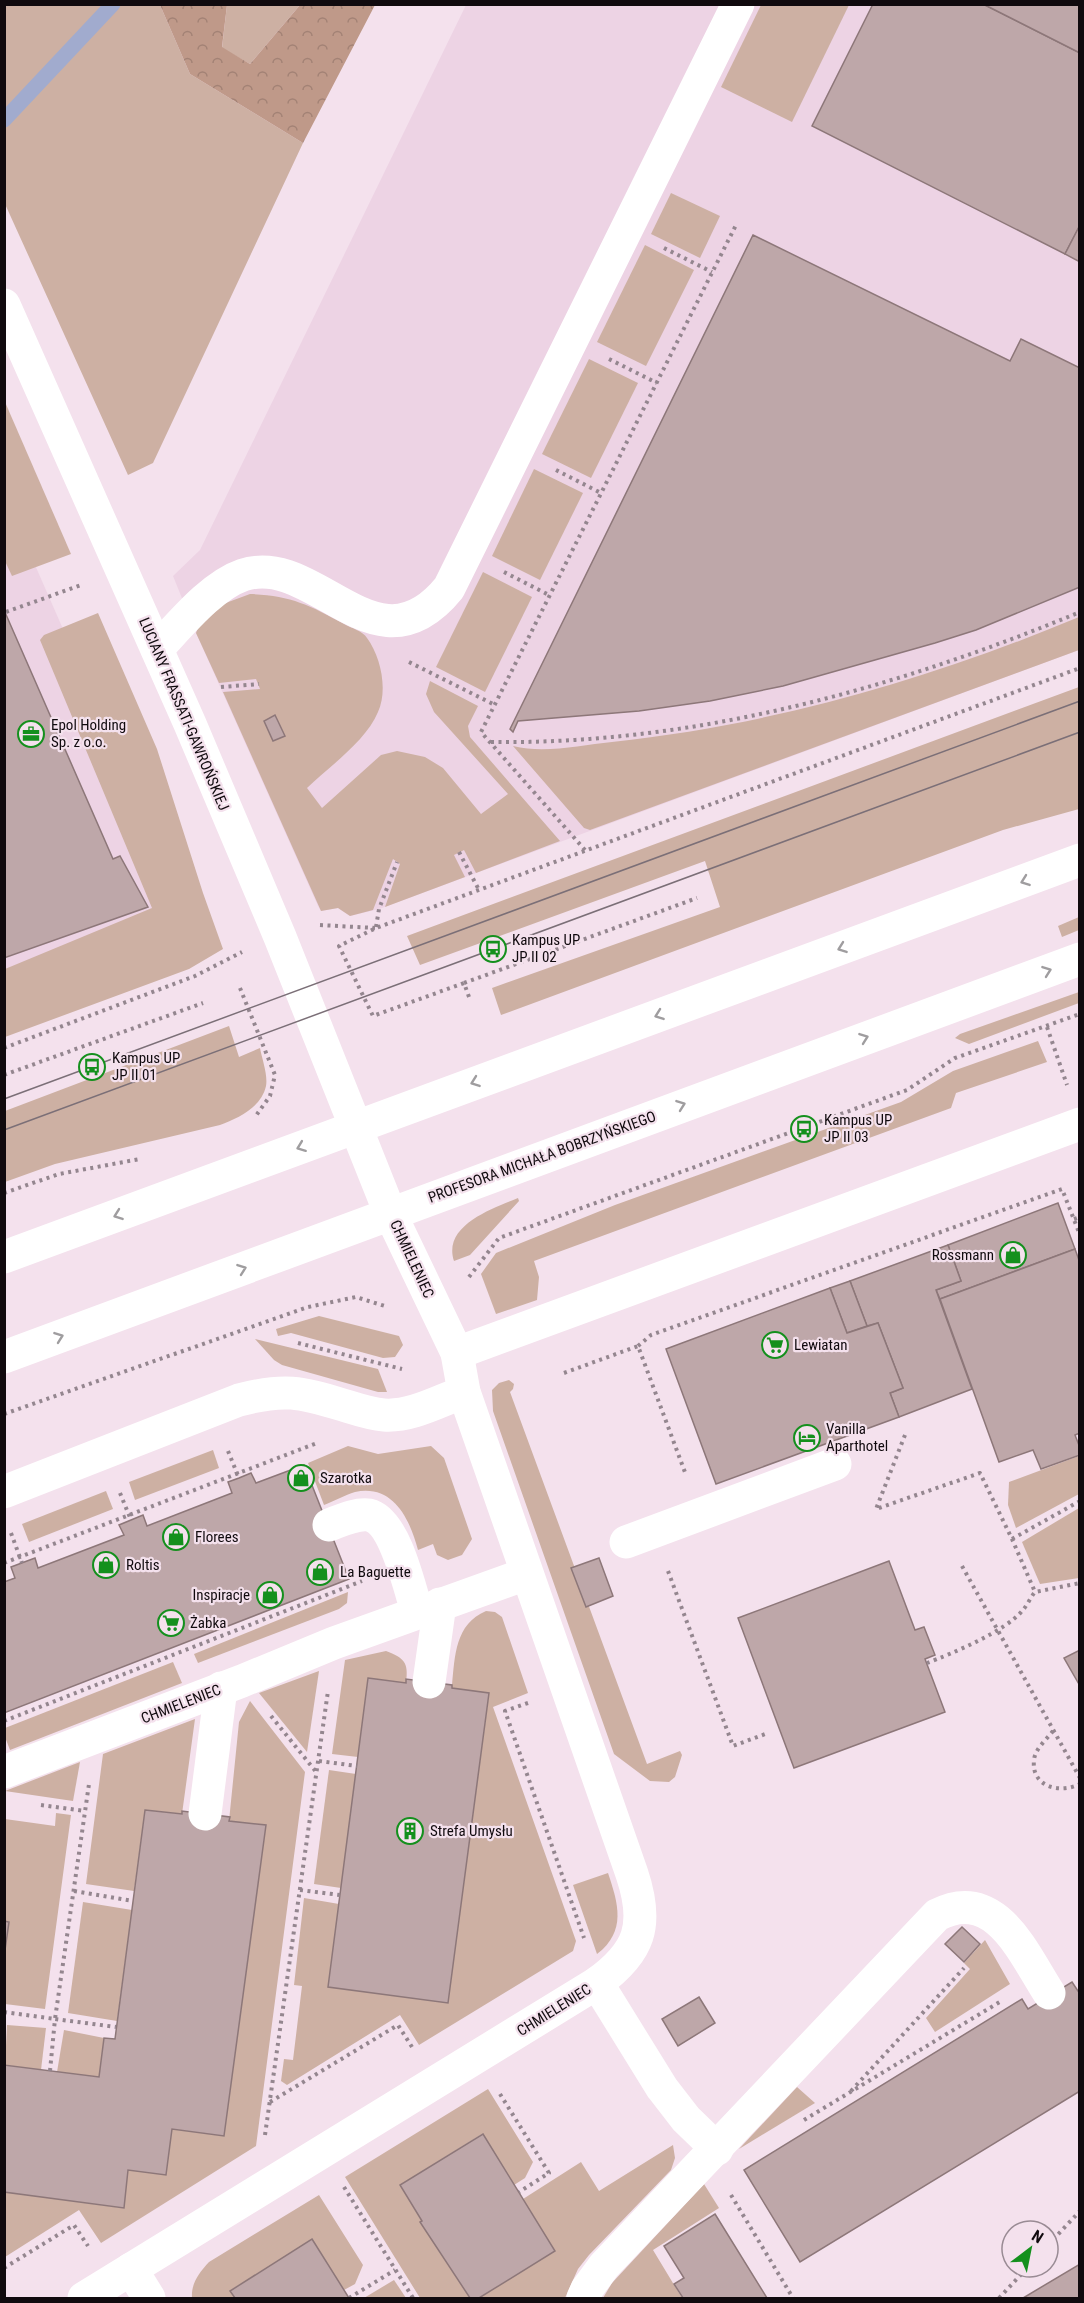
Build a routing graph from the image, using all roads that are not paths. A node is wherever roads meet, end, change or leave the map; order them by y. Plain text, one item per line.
1 (738, 4) edge
2 (4, 305) edge
3 (157, 649) junction
4 (1080, 860) edge
5 (1080, 959) edge
6 (1080, 1124) edge
7 (356, 1126) junction
8 (390, 1213) junction
9 (4, 1257) edge
10 (457, 1353) junction
11 (4, 1357) edge
12 (464, 1392) junction
13 (835, 1464) dead end
14 (4, 1492) edge
15 (328, 1525) dead end
16 (626, 1542) dead end
17 (526, 1574) junction
18 (428, 1608) junction
19 (429, 1682) dead end
20 (232, 1684) junction
21 (4, 1772) edge
22 (205, 1814) dead end
23 (597, 1983) junction
24 (1048, 1993) dead end
25 (717, 2149) junction
26 (131, 2269) junction
27 (84, 2298) edge
28 (149, 2298) edge
29 (583, 2298) edge

1 - 3 street
2 - 3 street, LUCIANY FRASSATI-GAWROŃSKIEJ
3 - 7 street, LUCIANY FRASSATI-GAWROŃSKIEJ
4 -> 7 street
8 -> 5 street, PROFESORA MICHAŁA BOBRZYŃSKIEGO
6 - 10 street
7 - 8 street, CHMIELENIEC
7 -> 9 street
8 - 10 street, CHMIELENIEC
11 -> 8 street, PROFESORA MICHAŁA BOBRZYŃSKIEGO
10 - 12 street, CHMIELENIEC
12 - 14 street
12 - 17 street, CHMIELENIEC
13 - 16 street
15 - 18 street
17 - 18 street, CHMIELENIEC
17 - 23 street, CHMIELENIEC
18 - 19 street
18 - 20 street, CHMIELENIEC
20 - 21 street, CHMIELENIEC
20 - 22 street
23 - 25 street
23 - 26 street, CHMIELENIEC
24 - 25 street
25 - 29 street
26 - 27 street, CHMIELENIEC
26 - 28 street

